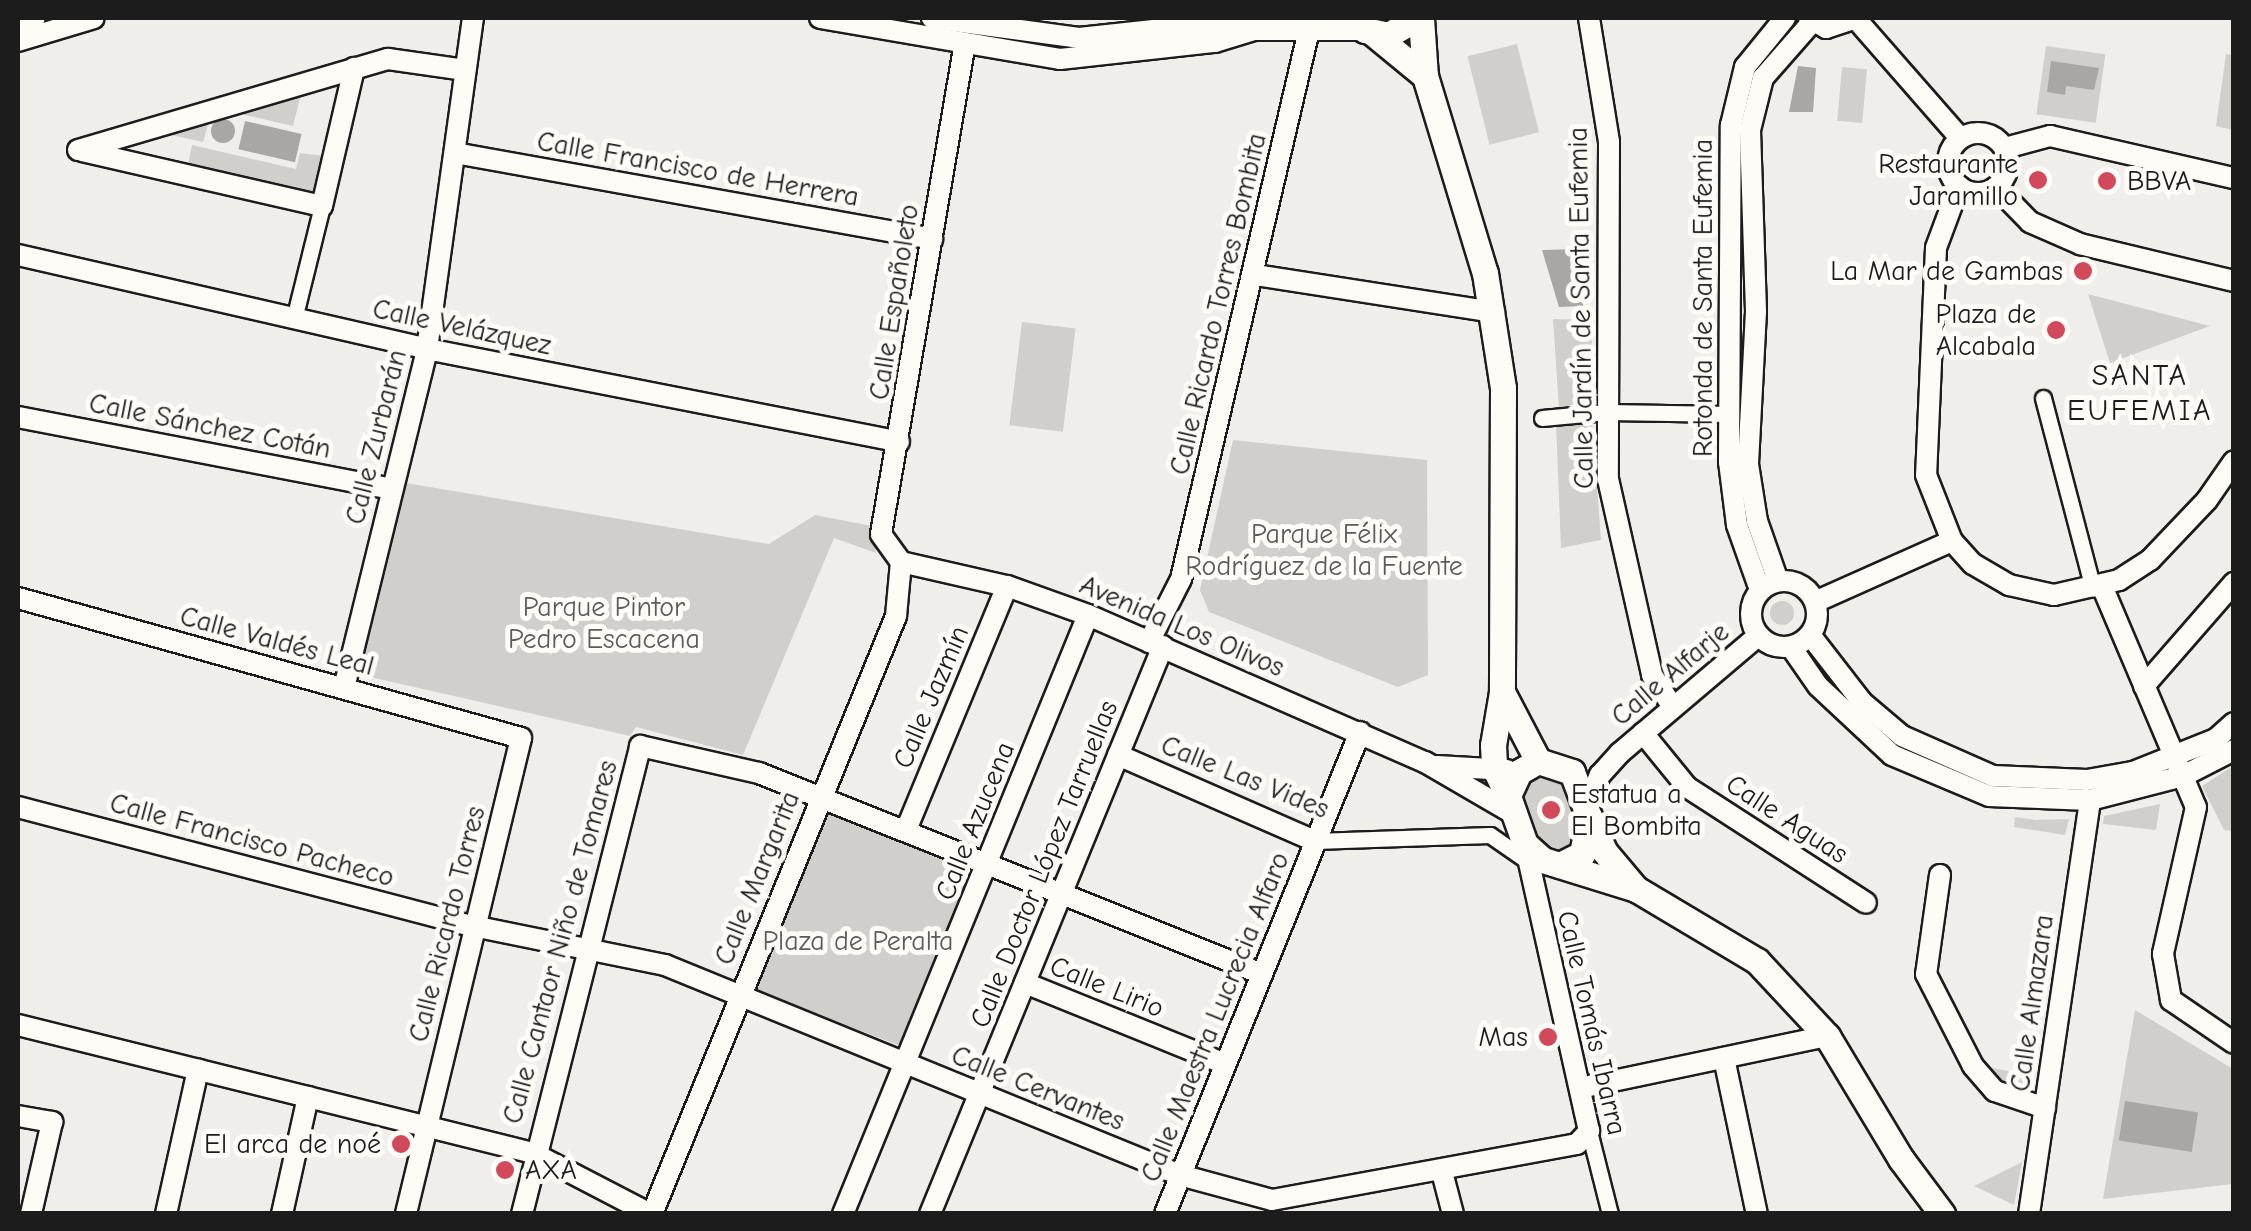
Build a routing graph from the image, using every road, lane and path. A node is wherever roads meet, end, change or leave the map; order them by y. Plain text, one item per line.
1 (34, 18) edge
2 (94, 18) edge
3 (474, 18) edge
4 (820, 18) edge
5 (932, 18) edge
6 (1273, 18) edge
7 (1420, 18) edge
8 (1589, 18) edge
9 (1785, 18) edge
10 (1856, 18) edge
11 (1810, 20) edge
12 (1257, 24) edge
13 (18, 25) edge
14 (1363, 27) edge
15 (1309, 30) junction
16 (18, 42) edge
17 (965, 44) junction
18 (354, 68) junction
19 (465, 70) junction
20 (1425, 76) junction
21 (1960, 138) junction
22 (2005, 148) junction
23 (455, 154) junction
24 (2234, 178) edge
25 (1958, 186) junction
26 (1996, 187) junction
27 (322, 206) junction
28 (932, 239) junction
29 (18, 255) edge
30 (1255, 275) junction
31 (2234, 281) edge
32 (1494, 312) junction
33 (294, 319) junction
34 (427, 349) junction
35 (2043, 398) dead end
36 (1608, 412) junction
37 (1731, 414) junction
38 (18, 417) edge
39 (1542, 418) dead end
40 (898, 442) junction
41 (2234, 461) edge
42 (392, 489) junction
43 (1952, 541) junction
44 (901, 562) junction
45 (2234, 583) edge
46 (1007, 586) junction
47 (1769, 586) junction
48 (2098, 588) junction
49 (18, 598) edge
50 (1816, 602) junction
51 (1088, 615) junction
52 (1758, 636) junction
53 (1801, 641) junction
54 (1156, 644) junction
55 (2144, 686) junction
56 (344, 688) junction
57 (1502, 692) junction
58 (1673, 708) junction
59 (2234, 723) edge
60 (1360, 732) junction
61 (1643, 733) junction
62 (521, 738) joint
63 (2234, 750) edge
64 (1118, 755) junction
65 (1618, 755) junction
66 (1433, 766) junction
67 (2179, 766) junction
68 (1517, 767) junction
69 (1572, 772) junction
70 (821, 796) junction
71 (2090, 800) junction
72 (1511, 805) junction
73 (18, 807) edge
74 (1587, 813) junction
75 (906, 830) junction
76 (1315, 841) junction
77 (1526, 852) junction
78 (987, 863) junction
79 (1560, 866) junction
80 (1940, 875) dead end
81 (1636, 889) junction
82 (1062, 893) junction
83 (1866, 903) dead end
84 (472, 926) junction
85 (585, 951) junction
86 (1262, 974) junction
87 (1025, 983) junction
88 (739, 995) junction
89 (18, 1024) edge
90 (1827, 1036) junction
91 (2234, 1043) edge
92 (1724, 1058) junction
93 (905, 1064) junction
94 (1224, 1064) junction
95 (198, 1070) junction
96 (1580, 1088) junction
97 (980, 1094) junction
98 (308, 1097) junction
99 (2045, 1108) junction
100 (18, 1116) edge
101 (427, 1123) junction
102 (1589, 1131) junction
103 (533, 1153) junction
104 (1442, 1172) junction
105 (1180, 1175) junction
106 (32, 1214) edge
107 (166, 1214) edge
108 (282, 1214) edge
109 (406, 1214) edge
110 (522, 1214) edge
111 (651, 1214) edge
112 (843, 1214) edge
113 (930, 1214) edge
114 (1166, 1214) edge
115 (1453, 1214) edge
116 (1610, 1214) edge
117 (1757, 1214) edge
118 (1942, 1214) edge
119 (2029, 1214) edge

1 - 13 street
2 - 16 street
3 - 19 street, Calle Zurbarán
4 - 17 street
5 - 12 street
6 - 12 street
7 - 14 street
7 - 20 street
8 - 36 street, Calle Jardín de Santa Eufemia
9 - 37 street, Rotonda de Santa Eufemia
10 - 11 street, Rotonda de Santa Eufemia
10 - 21 street
11 - 47 street, Rotonda de Santa Eufemia
12 - 15 street
12 - 17 street
14 - 15 street
14 - 20 street
15 - 30 street, Calle Ricardo Torres Bombita
17 - 28 street, Calle Españoleto
18 - 19 street
18 - 27 street
18 - 27 street
19 - 23 street, Calle Zurbarán
20 - 32 street
21 - 22 street
21 - 25 street
22 - 24 street
22 - 26 street
23 - 28 street, Calle Francisco de Herrera
23 - 34 street, Calle Zurbarán
25 - 26 street
25 - 43 street
26 - 31 street
27 - 33 street
28 - 40 street, Calle Españoleto
29 - 33 street, Calle Velázquez
30 - 32 street
30 - 54 street, Calle Ricardo Torres Bombita
32 - 57 street
33 - 34 street, Calle Velázquez
34 - 40 street, Calle Velázquez
34 - 42 street, Calle Zurbarán
35 - 48 street
36 - 37 street
36 - 39 street
36 - 58 street, Calle Jardín de Santa Eufemia
37 - 47 street, Rotonda de Santa Eufemia
38 - 42 street, Calle Sánchez Cotán
40 - 44 street, Calle Españoleto
41 - 48 street
42 - 56 street, Calle Zurbarán
43 - 48 street
43 - 50 street
44 - 46 street, Avenida Los Olivos
44 - 70 street, Calle Margarita
45 - 55 street
46 - 51 street, Avenida Los Olivos
46 - 75 street, Calle Jazmín
47 - 50 street
47 - 52 street, Rotonda de Santa Eufemia
48 - 55 street
49 - 56 street, Calle Valdés Leal
50 - 53 street
51 - 54 street, Avenida Los Olivos
51 - 78 street, Calle Azucena
52 - 53 street
52 - 58 street, Calle Alfarje
53 - 67 street
53 - 71 street
54 - 60 street, Avenida Los Olivos
54 - 64 street, Calle Doctor López Tarruellas
55 - 67 street
56 - 62 street, Calle Valdés Leal
57 - 68 street
57 - 68 street
58 - 61 street, Calle Alfarje
59 - 67 street
60 - 66 street, Avenida Los Olivos
60 - 76 street, Calle Maestra Lucrecia Alfaro
61 - 65 street, Calle Alfarje
61 - 83 street, Calle Aguas
62 - 84 street, Calle Ricardo Torres
63 - 67 street
64 - 76 street, Calle Las Vides
64 - 82 street, Calle Doctor López Tarruellas
65 - 69 street, Calle Alfarje
65 - 74 street, Calle Alfarje
66 - 68 street, Avenida Los Olivos
66 - 72 street, Avenida Los Olivos
67 - 71 street
67 - 91 street
68 - 69 street
68 - 72 street
69 - 74 street
70 - 75 street
70 - 85 street, Calle Cantaor Niño de Tomares
70 - 88 street, Calle Margarita
71 - 99 street, Calle Almazara
72 - 77 street
73 - 84 street, Calle Francisco Pacheco
74 - 79 street
74 - 81 street
75 - 78 street
76 - 77 street, Calle Las Vides
76 - 86 street, Calle Maestra Lucrecia Alfaro
77 - 79 street
77 - 96 street, Calle Tomás Ibarra
78 - 82 street
78 - 93 street, Calle Azucena
79 - 81 street
80 - 99 street
81 - 90 street
82 - 86 street
82 - 87 street, Calle Doctor López Tarruellas
84 - 85 street, Calle Cervantes
84 - 101 street, Calle Ricardo Torres
85 - 88 street, Calle Cervantes
85 - 103 street, Calle Cantaor Niño de Tomares
86 - 94 street, Calle Maestra Lucrecia Alfaro
87 - 94 street, Calle Lirio
87 - 97 street, Calle Doctor López Tarruellas
88 - 93 street, Calle Cervantes
88 - 111 street, Calle Margarita
89 - 95 street
90 - 92 street
90 - 118 street
92 - 96 street
92 - 117 street
93 - 97 street, Calle Cervantes
93 - 112 street, Calle Azucena
94 - 105 street, Calle Maestra Lucrecia Alfaro
95 - 98 street
95 - 107 street
96 - 102 street, Calle Tomás Ibarra
97 - 105 street, Calle Cervantes
97 - 113 street, Calle Doctor López Tarruellas
98 - 101 street
98 - 108 street
99 - 119 street, Calle Almazara
100 - 106 street
101 - 103 street
101 - 109 street, Calle Ricardo Torres
102 - 104 street, Calle Cervantes
102 - 116 street, Calle Tomás Ibarra
103 - 110 street, Calle Cantaor Niño de Tomares
103 - 111 street
104 - 105 street, Calle Cervantes
104 - 115 street
105 - 114 street, Calle Maestra Lucrecia Alfaro

